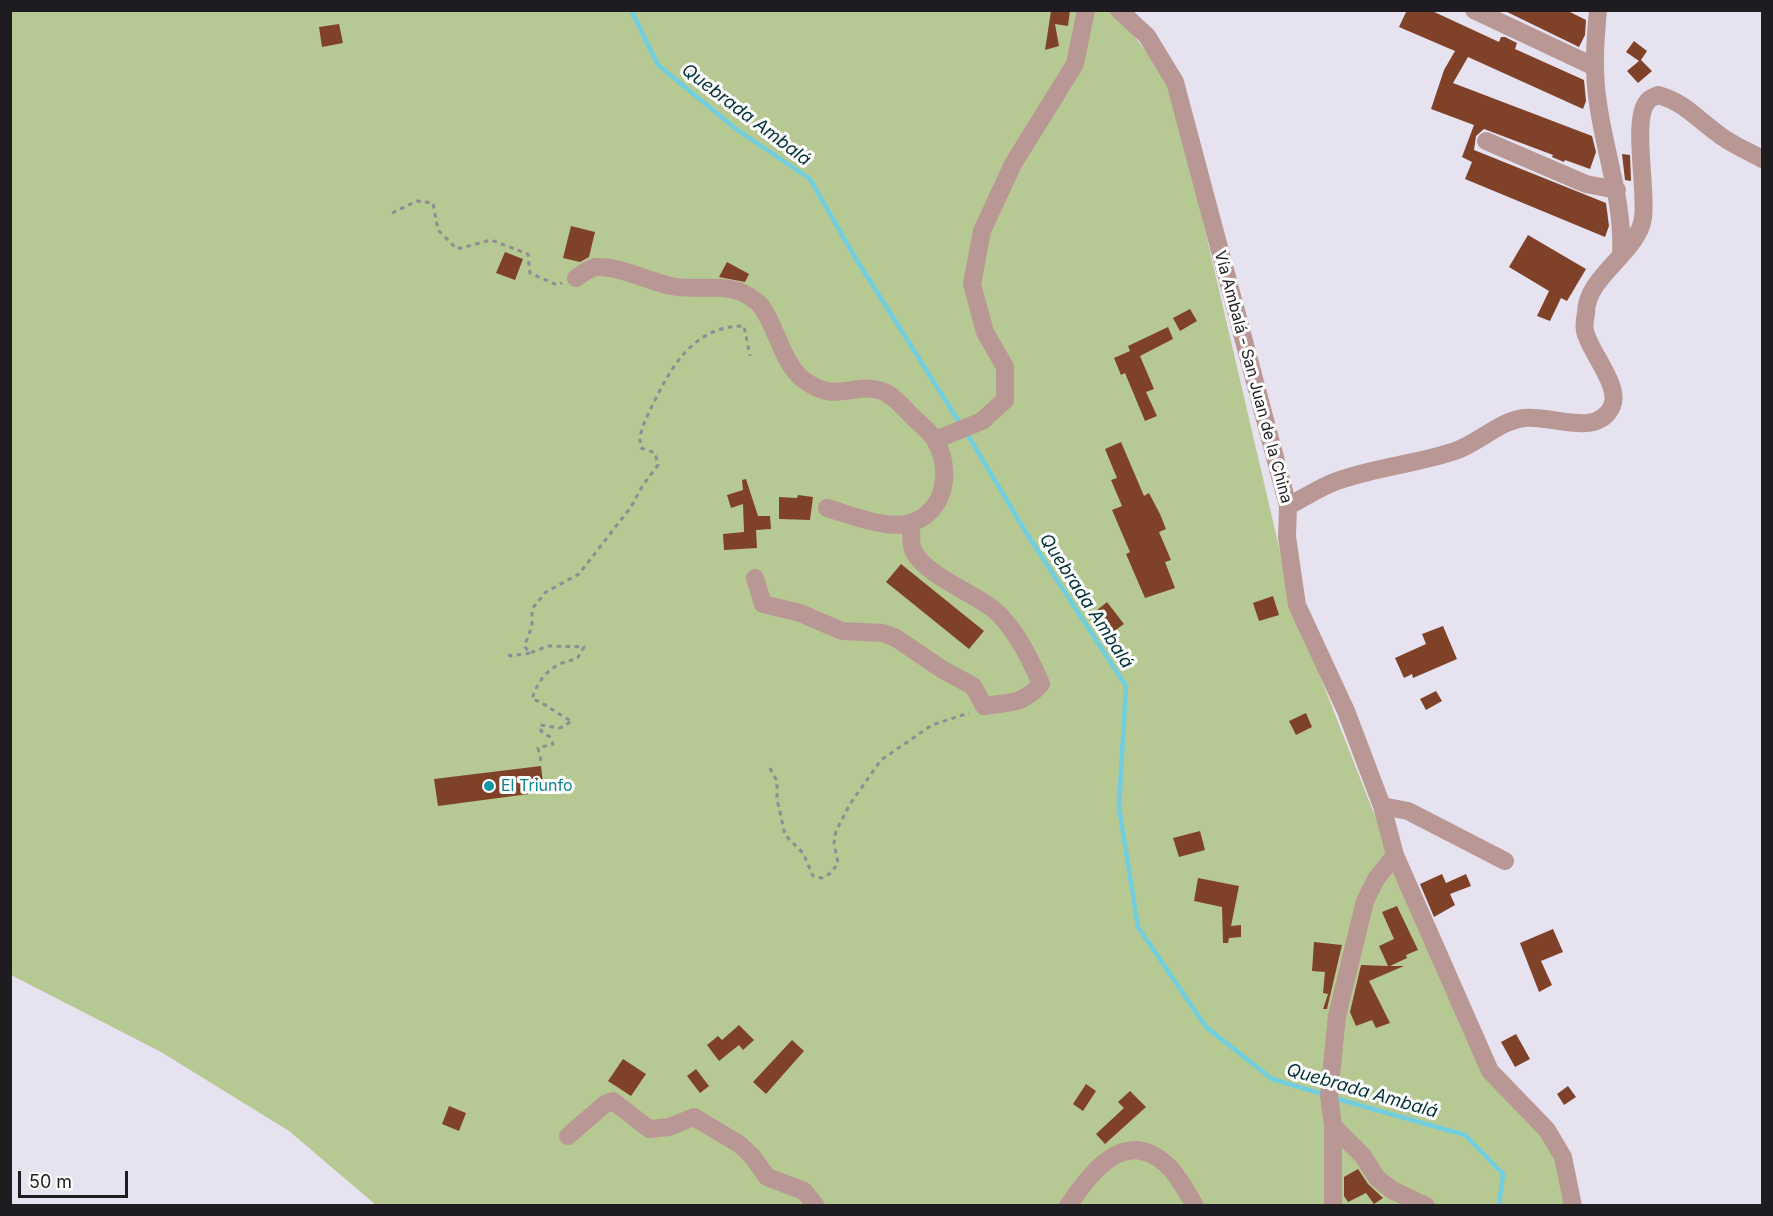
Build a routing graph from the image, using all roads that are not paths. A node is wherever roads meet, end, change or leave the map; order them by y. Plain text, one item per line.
1 (1086, 10) edge
2 (1119, 10) edge
3 (1474, 10) edge
4 (1598, 10) edge
5 (1595, 67) junction
6 (1486, 141) dead end
7 (1762, 159) edge
8 (1617, 190) junction
9 (1620, 256) junction
10 (576, 278) road end
11 (935, 440) junction
12 (1288, 506) junction
13 (827, 508) dead end
14 (910, 525) junction
15 (755, 578) dead end
16 (1382, 806) junction
17 (1395, 855) junction
18 (1505, 861) dead end
19 (1333, 1126) junction
20 (568, 1136) dead end
21 (816, 1206) edge
22 (1068, 1206) edge
23 (1195, 1206) edge
24 (1333, 1206) edge
25 (1426, 1206) edge
26 (1573, 1206) edge

1 - 11 street
2 - 12 street, Vía Ambalá - San Juan de la China
3 - 5 street
4 - 5 street
5 - 8 street
6 - 8 street
7 - 9 street
8 - 9 street
9 - 12 street
10 - 11 street
11 - 14 street
12 - 16 street, Vía Ambalá - San Juan de la China
13 - 14 street
14 - 15 street
16 - 17 street, Vía Ambalá - San Juan de la China
16 - 18 street
17 - 19 street
17 - 26 street, Vía Ambalá - San Juan de la China
19 - 24 street
19 - 25 street
20 - 21 street
22 - 23 street

